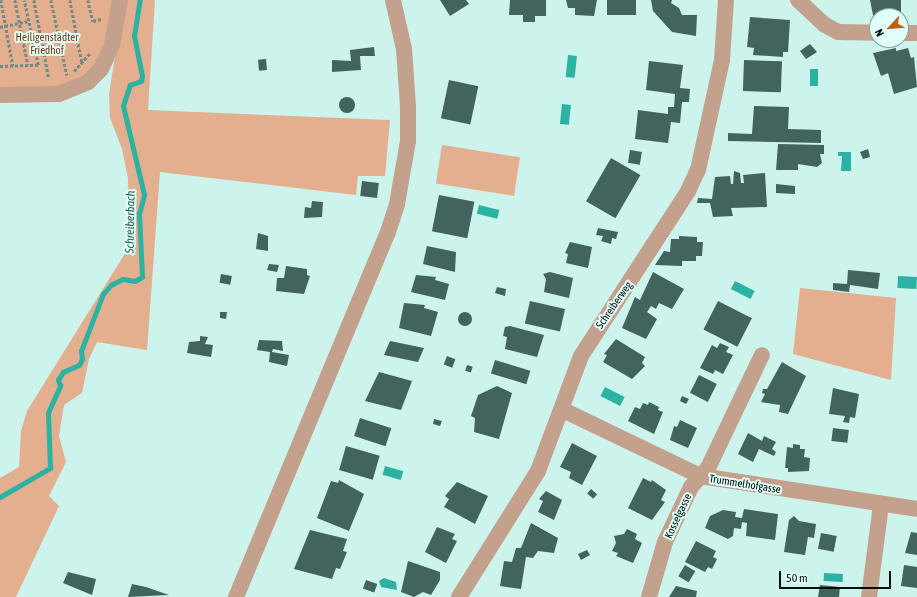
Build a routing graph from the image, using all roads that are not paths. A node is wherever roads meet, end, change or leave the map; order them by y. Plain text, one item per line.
1 (120, 0) edge
2 (393, 0) edge
3 (726, 0) edge
4 (798, 0) edge
5 (869, 33) edge
6 (0, 95) edge
7 (762, 355) dead end
8 (563, 410) junction
9 (700, 476) junction
10 (881, 504) junction
11 (917, 509) edge
12 (236, 597) edge
13 (459, 597) edge
14 (649, 597) edge
15 (869, 597) edge

1 - 6 street
2 - 12 street
3 - 8 street, Schreiberweg
4 - 5 street
7 - 9 street, Kosselgasse
8 - 9 street, Trummelhofgasse
8 - 13 street, Schreiberweg
9 - 10 street, Trummelhofgasse
9 - 14 street, Kosselgasse
10 - 11 street, Trummelhofgasse
10 - 15 street

